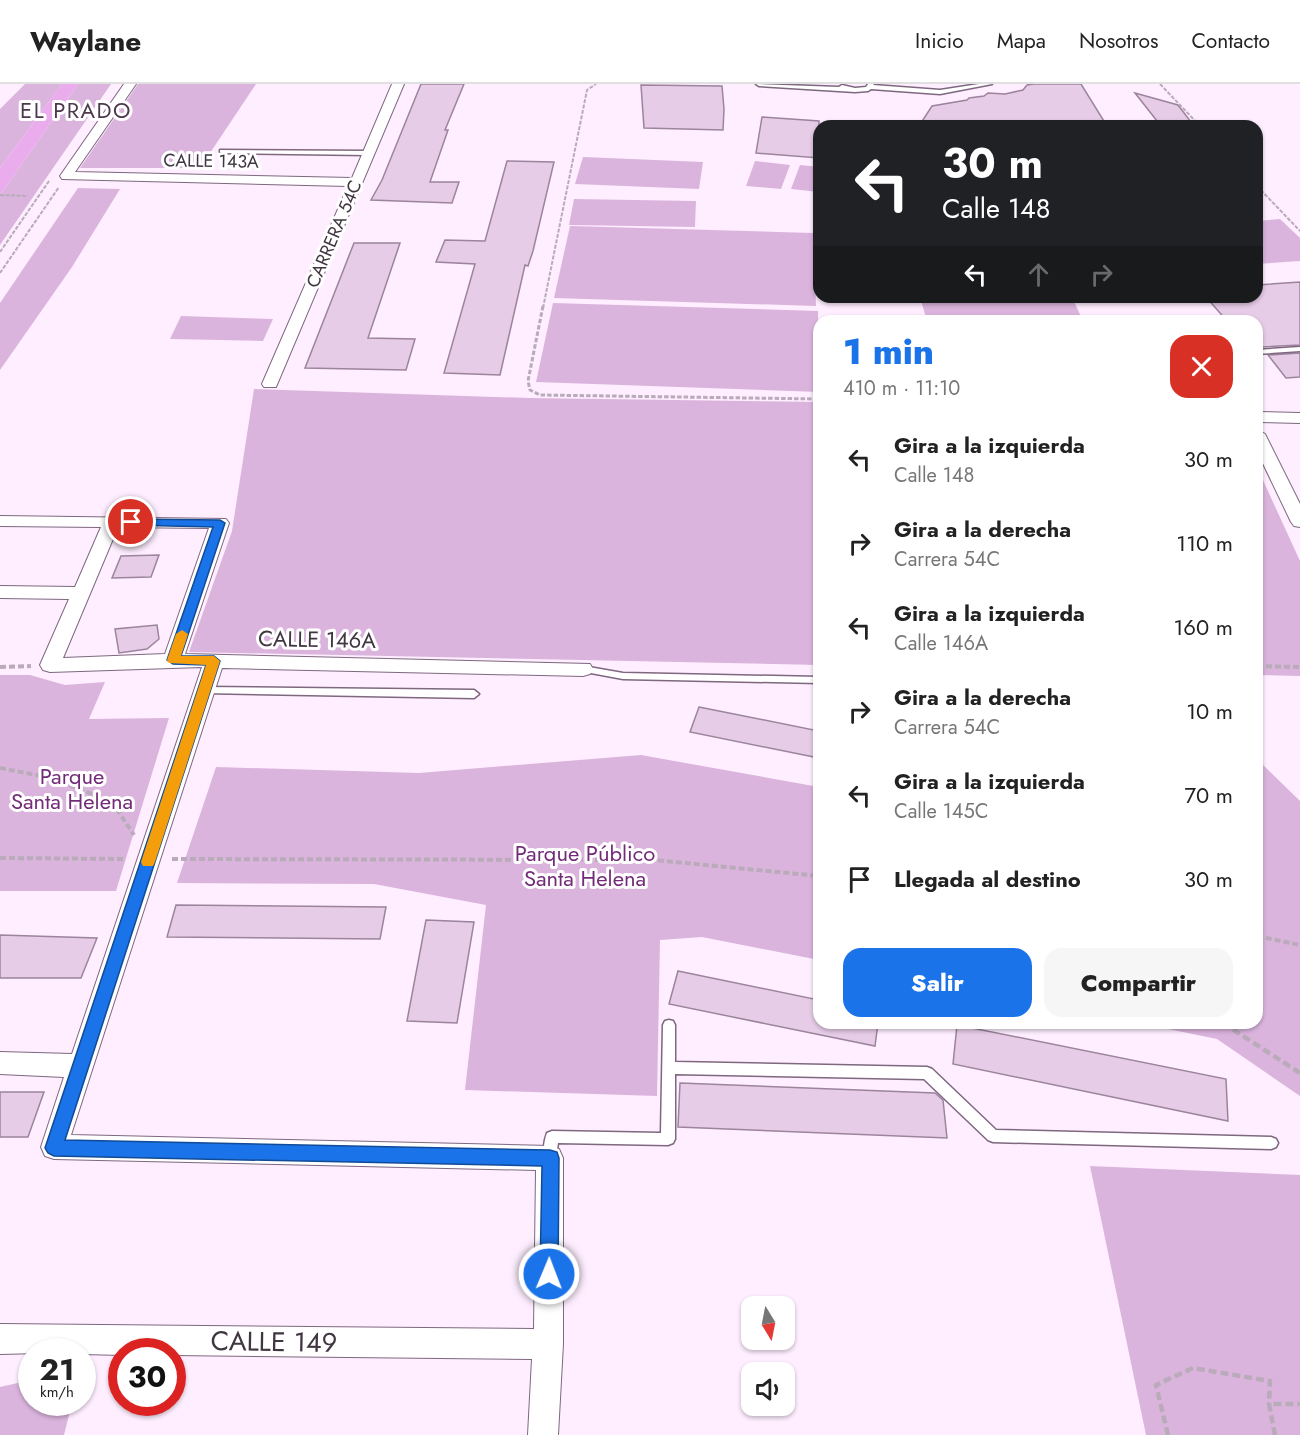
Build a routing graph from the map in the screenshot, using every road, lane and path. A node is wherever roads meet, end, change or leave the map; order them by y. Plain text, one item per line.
1 (130, 84) edge
2 (398, 84) edge
3 (596, 84) edge
4 (759, 84) edge
5 (768, 84) edge
6 (840, 84) edge
7 (989, 84) edge
8 (1160, 84) edge
9 (823, 86) edge
10 (871, 86) edge
11 (847, 89) junction
12 (1194, 120) edge
13 (222, 151) dead end
14 (368, 153) junction
15 (66, 176) junction
16 (356, 182) junction
17 (1263, 192) edge
18 (0, 195) edge
19 (28, 196) dead end
20 (1300, 231) edge
21 (0, 273) edge
22 (1300, 349) edge
23 (1263, 352) edge
24 (270, 384) dead end
25 (813, 399) edge
26 (1263, 417) edge
27 (1300, 418) edge
28 (1263, 447) edge
29 (0, 520) edge
30 (111, 522) junction
31 (1300, 522) edge
32 (0, 592) edge
33 (81, 593) junction
34 (173, 660) junction
35 (214, 661) junction
36 (50, 665) junction
37 (1263, 666) edge
38 (0, 667) edge
39 (1300, 667) edge
40 (583, 669) joint
41 (813, 680) edge
42 (204, 690) junction
43 (474, 694) dead end
44 (0, 768) edge
45 (0, 858) edge
46 (149, 859) junction
47 (813, 875) edge
48 (1263, 937) edge
49 (1300, 945) edge
50 (669, 1025) dead end
51 (1232, 1029) edge
52 (0, 1063) edge
53 (81, 1066) junction
54 (669, 1068) junction
55 (1300, 1073) edge
56 (1271, 1143) dead end
57 (550, 1158) junction
58 (0, 1339) edge
59 (548, 1344) junction
60 (1269, 1404) junction
61 (1300, 1404) edge
62 (543, 1435) edge
63 (1168, 1435) edge
64 (1275, 1435) edge

1 - 15 street
2 - 14 street, CARRERA 54C
3 - 25 path
4 - 5 lane
5 - 9 lane
6 - 11 lane
7 - 10 lane
8 - 12 path
9 - 11 lane
10 - 11 lane
13 - 14 lane
14 - 16 street, CARRERA 54C
15 - 16 street, CALLE 143A
15 - 21 path
16 - 24 street, CARRERA 54C
17 - 20 path
18 - 19 path
22 - 23 lane
26 - 27 street
28 - 31 street
29 - 30 street
30 - 33 street
30 - 34 street
32 - 33 street
33 - 36 street
34 - 35 street, CALLE 146A
34 - 36 street, CALLE 146A
35 - 40 street, CALLE 146A
35 - 42 street
36 - 38 path
37 - 39 path
40 - 41 lane
42 - 43 lane
42 - 46 street
44 - 46 path
45 - 46 path
46 - 47 path
46 - 53 street
48 - 49 path
50 - 54 lane
51 - 55 path
52 - 53 street
53 - 57 street
54 - 56 lane
54 - 57 lane
57 - 59 street
58 - 59 street, CALLE 149
59 - 62 street
60 - 61 path
60 - 63 path
60 - 64 path

